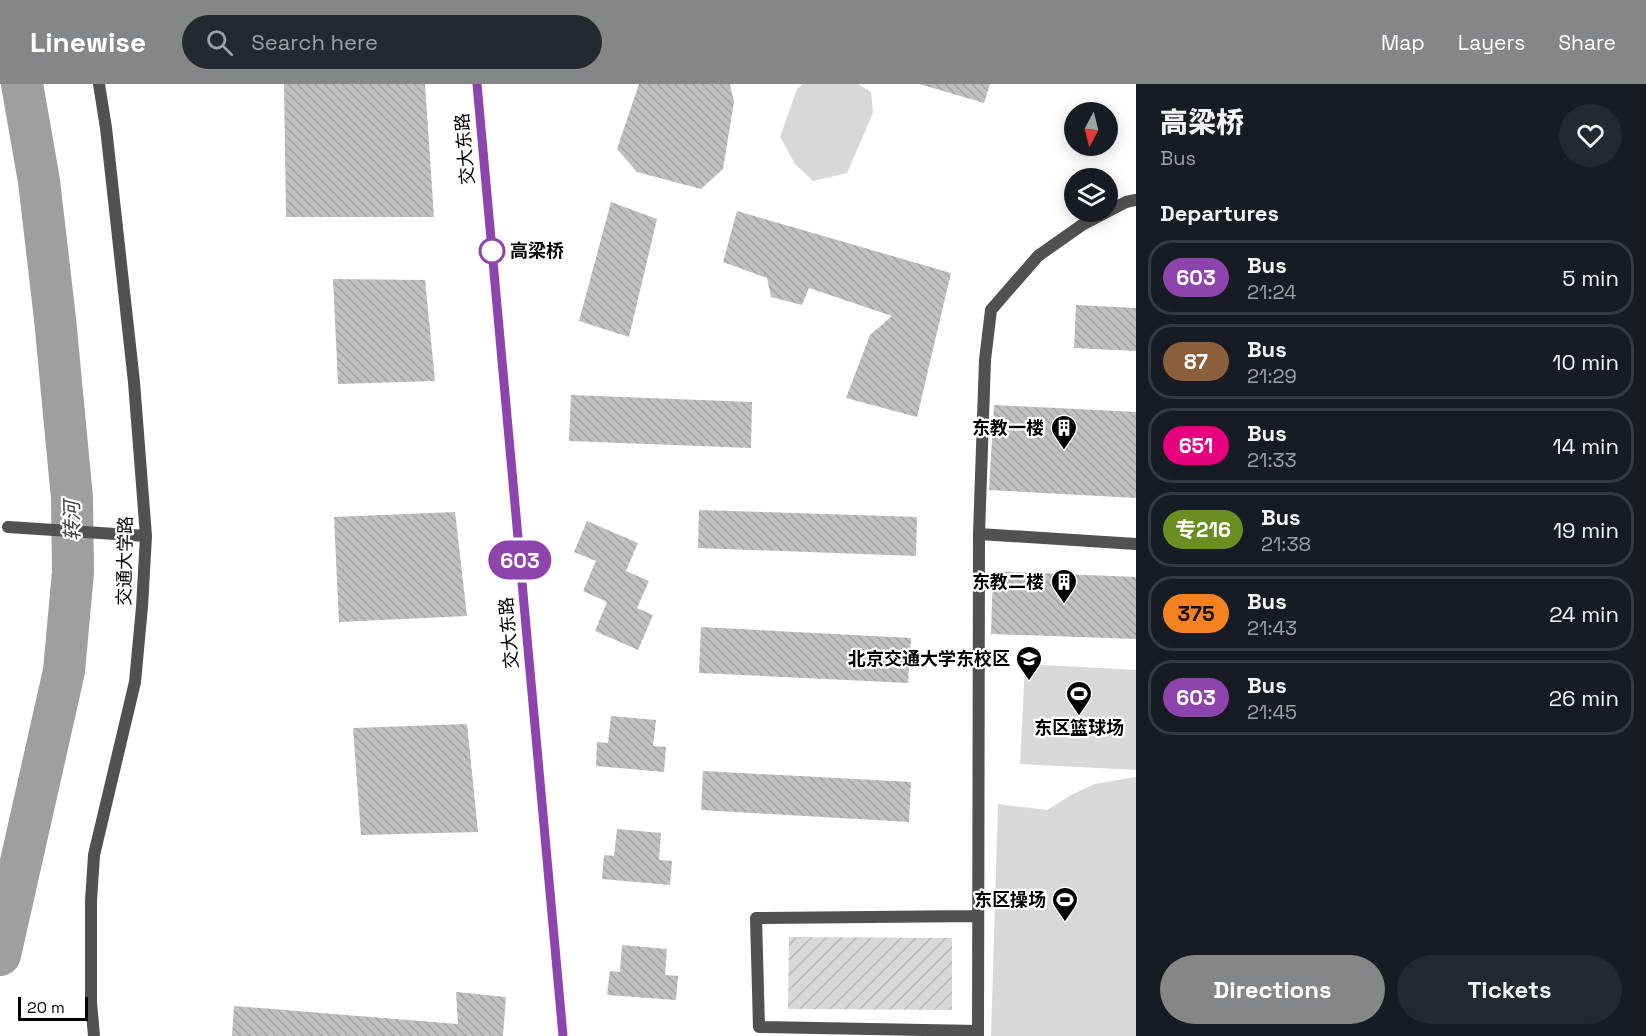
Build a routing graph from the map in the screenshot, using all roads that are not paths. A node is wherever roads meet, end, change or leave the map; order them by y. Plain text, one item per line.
1 (99, 84) edge
2 (477, 84) edge
3 (1136, 200) edge
4 (8, 527) dead end
5 (979, 534) junction
6 (146, 536) junction
7 (1136, 544) edge
8 (978, 916) junction
9 (978, 1033) edge
10 (94, 1036) edge
11 (563, 1036) edge

1 - 6 street, 交通大学路
2 - 11 street, 交大东路
3 - 5 street
4 - 6 street
5 - 7 street
5 - 8 street
6 - 10 street, 交通大学路
8 - 9 street
8 - 9 street

